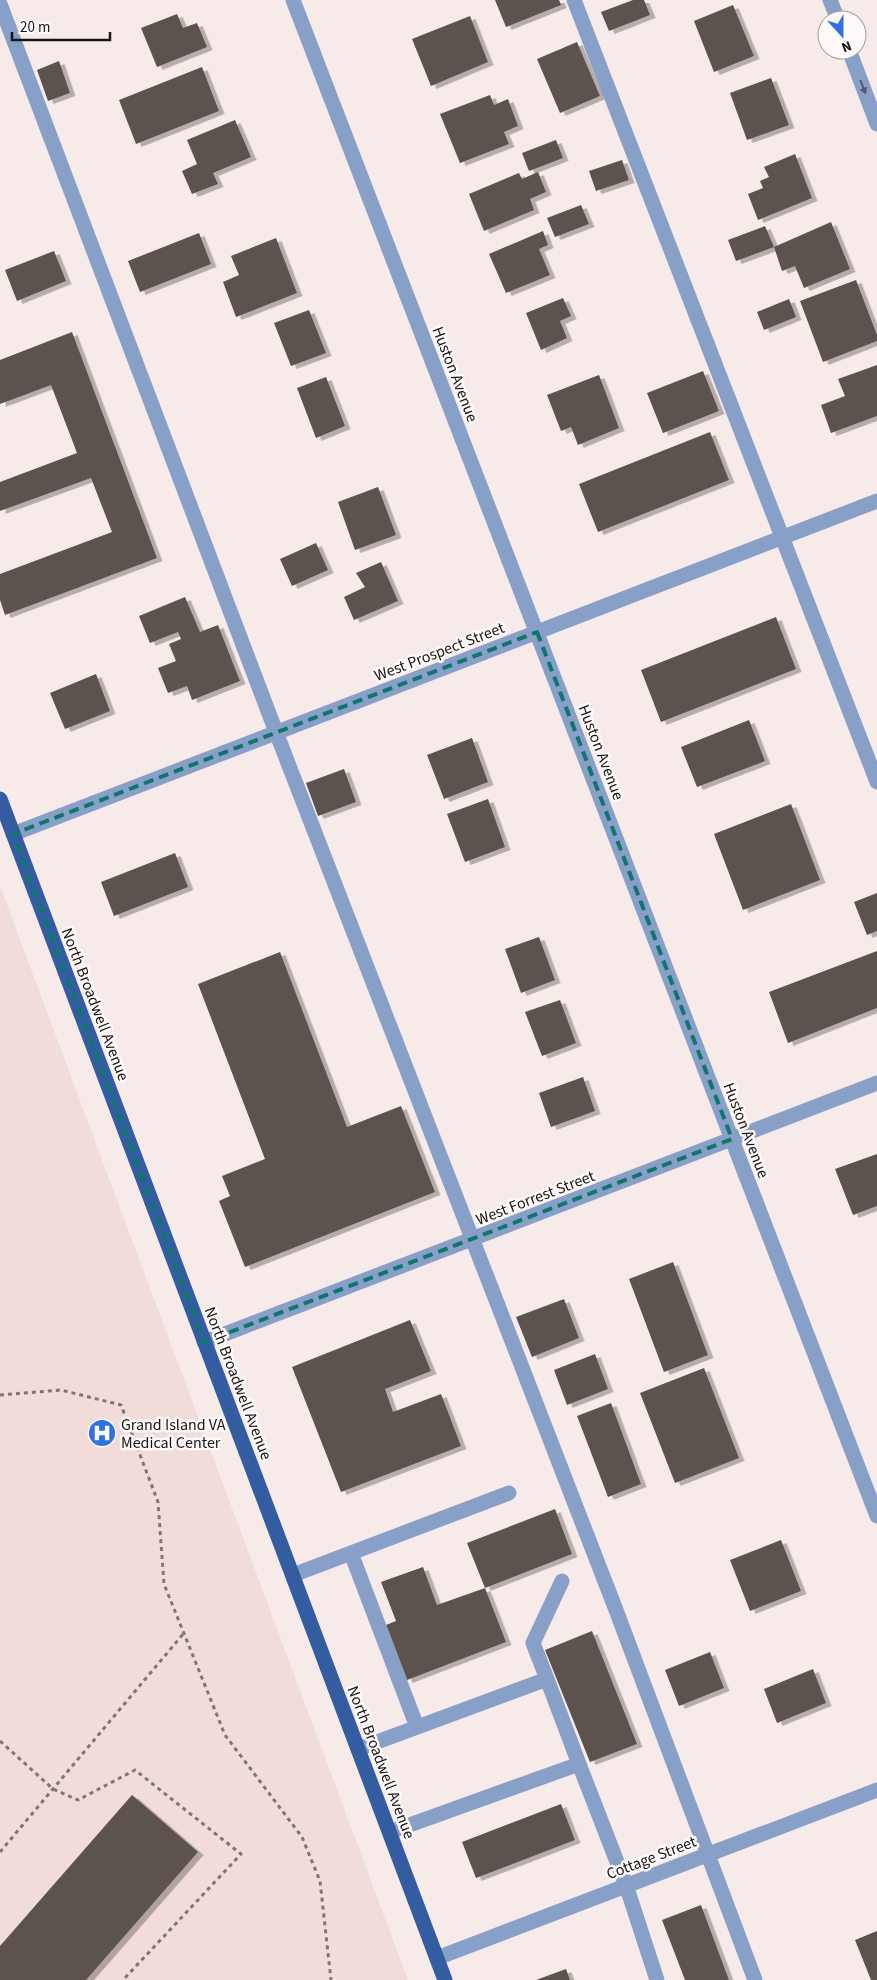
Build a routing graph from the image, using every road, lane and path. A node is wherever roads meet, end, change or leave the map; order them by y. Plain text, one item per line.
1 (293, 0) edge
2 (574, 0) edge
3 (0, 4) edge
4 (853, 60) edge
5 (877, 124) edge
6 (877, 501) edge
7 (783, 537) junction
8 (537, 632) junction
9 (276, 732) junction
10 (877, 782) edge
11 (0, 799) edge
12 (13, 834) junction
13 (877, 1083) edge
14 (732, 1139) junction
15 (472, 1239) junction
16 (204, 1342) junction
17 (0, 1395) edge
18 (509, 1493) dead end
19 (877, 1516) edge
20 (351, 1554) junction
21 (293, 1575) junction
22 (562, 1581) dead end
23 (184, 1633) junction
24 (547, 1679) junction
25 (417, 1727) junction
26 (0, 1741) edge
27 (358, 1749) junction
28 (579, 1764) junction
29 (53, 1789) junction
30 (877, 1790) edge
31 (390, 1832) junction
32 (0, 1852) edge
33 (707, 1855) junction
34 (626, 1885) junction
35 (437, 1958) junction
36 (123, 1980) edge
37 (331, 1980) edge
38 (445, 1980) edge
39 (657, 1980) edge
40 (755, 1980) edge

1 - 8 street, Huston Avenue
2 - 7 street
3 - 9 street
4 -> 5 street
6 - 7 street, West Prospect Street
7 - 8 street, West Prospect Street
7 - 10 street
8 - 9 street, West Prospect Street
8 - 14 street, Huston Avenue
9 - 12 street, West Prospect Street
9 - 15 street
11 - 12 main road, North Broadwell Avenue
12 - 16 main road, North Broadwell Avenue
13 - 14 street, West Forrest Street
14 - 15 street, West Forrest Street
14 - 19 street, Huston Avenue
15 - 16 street, West Forrest Street
15 - 33 street
16 - 21 main road, North Broadwell Avenue
17 - 23 path
18 - 20 street
20 - 21 street
20 - 25 street
21 - 27 main road, North Broadwell Avenue
22 - 24 street
23 - 29 path
23 - 37 path
24 - 25 street
24 - 28 street
25 - 27 street
26 - 29 path
27 - 31 main road, North Broadwell Avenue
28 - 31 street
28 - 34 street
29 - 32 path
29 - 36 path
30 - 33 street, Cottage Street
31 - 35 main road, North Broadwell Avenue
33 - 34 street, Cottage Street
33 - 40 street
34 - 35 street, Cottage Street
34 - 39 street
35 - 38 main road, North Broadwell Avenue

